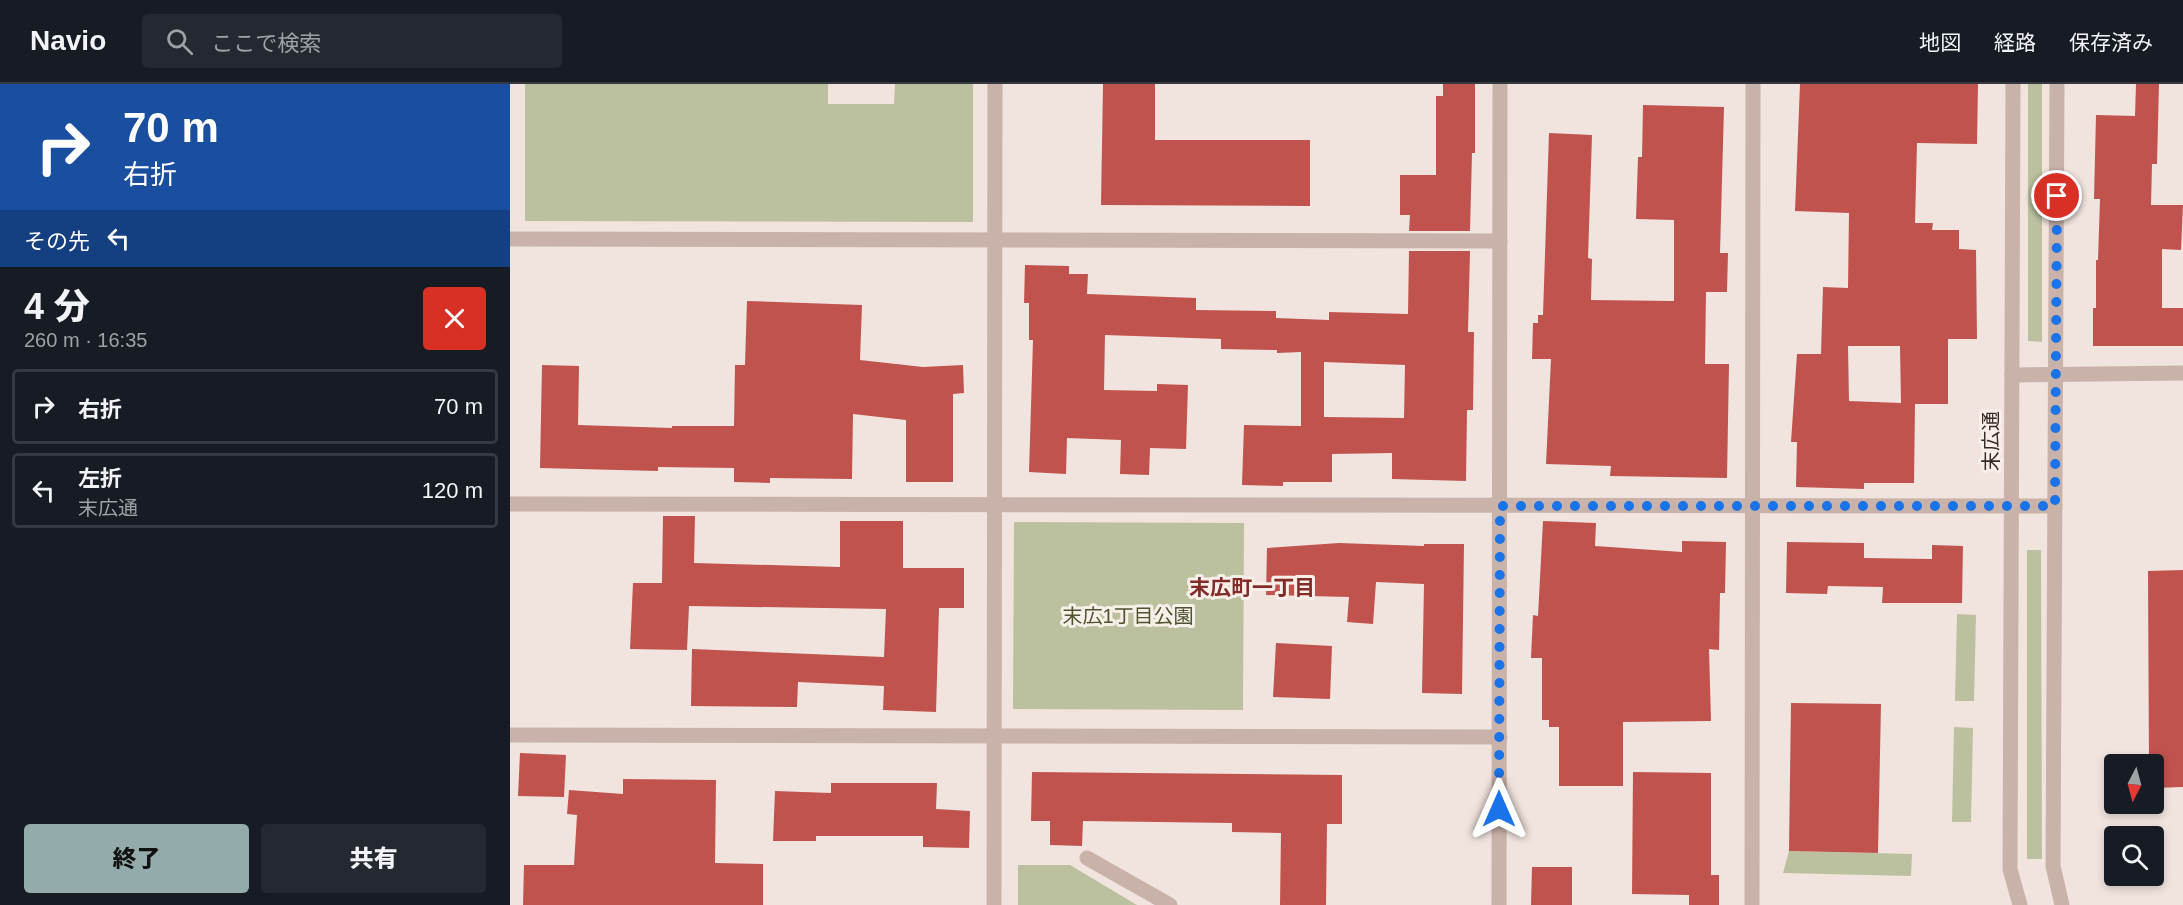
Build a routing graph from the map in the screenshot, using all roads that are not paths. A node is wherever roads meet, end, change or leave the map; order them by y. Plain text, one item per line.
1 (995, 84) edge
2 (1500, 84) edge
3 (1753, 84) edge
4 (2013, 84) edge
5 (2057, 84) edge
6 (510, 239) edge
7 (995, 240) junction
8 (1500, 241) junction
9 (2183, 373) edge
10 (2056, 374) junction
11 (2012, 375) junction
12 (510, 504) edge
13 (995, 505) junction
14 (1500, 506) junction
15 (1752, 506) junction
16 (2055, 506) junction
17 (2012, 507) junction
18 (510, 735) edge
19 (994, 736) junction
20 (1500, 737) junction
21 (1087, 858) dead end
22 (994, 905) edge
23 (1170, 905) edge
24 (1499, 905) edge
25 (1752, 905) edge
26 (2020, 905) edge
27 (2062, 905) edge

1 - 7 street
2 - 8 street
3 - 15 street
4 - 11 street, 末広通
5 - 10 street
6 - 7 street
7 - 8 street
7 - 13 street
8 - 14 street
9 - 10 street
10 - 11 street
10 - 16 street
11 - 17 street, 末広通
12 - 13 street
13 - 14 street
13 - 19 street
14 - 15 street
14 - 20 street
15 - 17 street
15 - 25 street
16 - 17 street
16 - 27 street
17 - 26 street, 末広通
18 - 19 street
19 - 20 street
19 - 22 street
20 - 24 street
21 - 23 street

